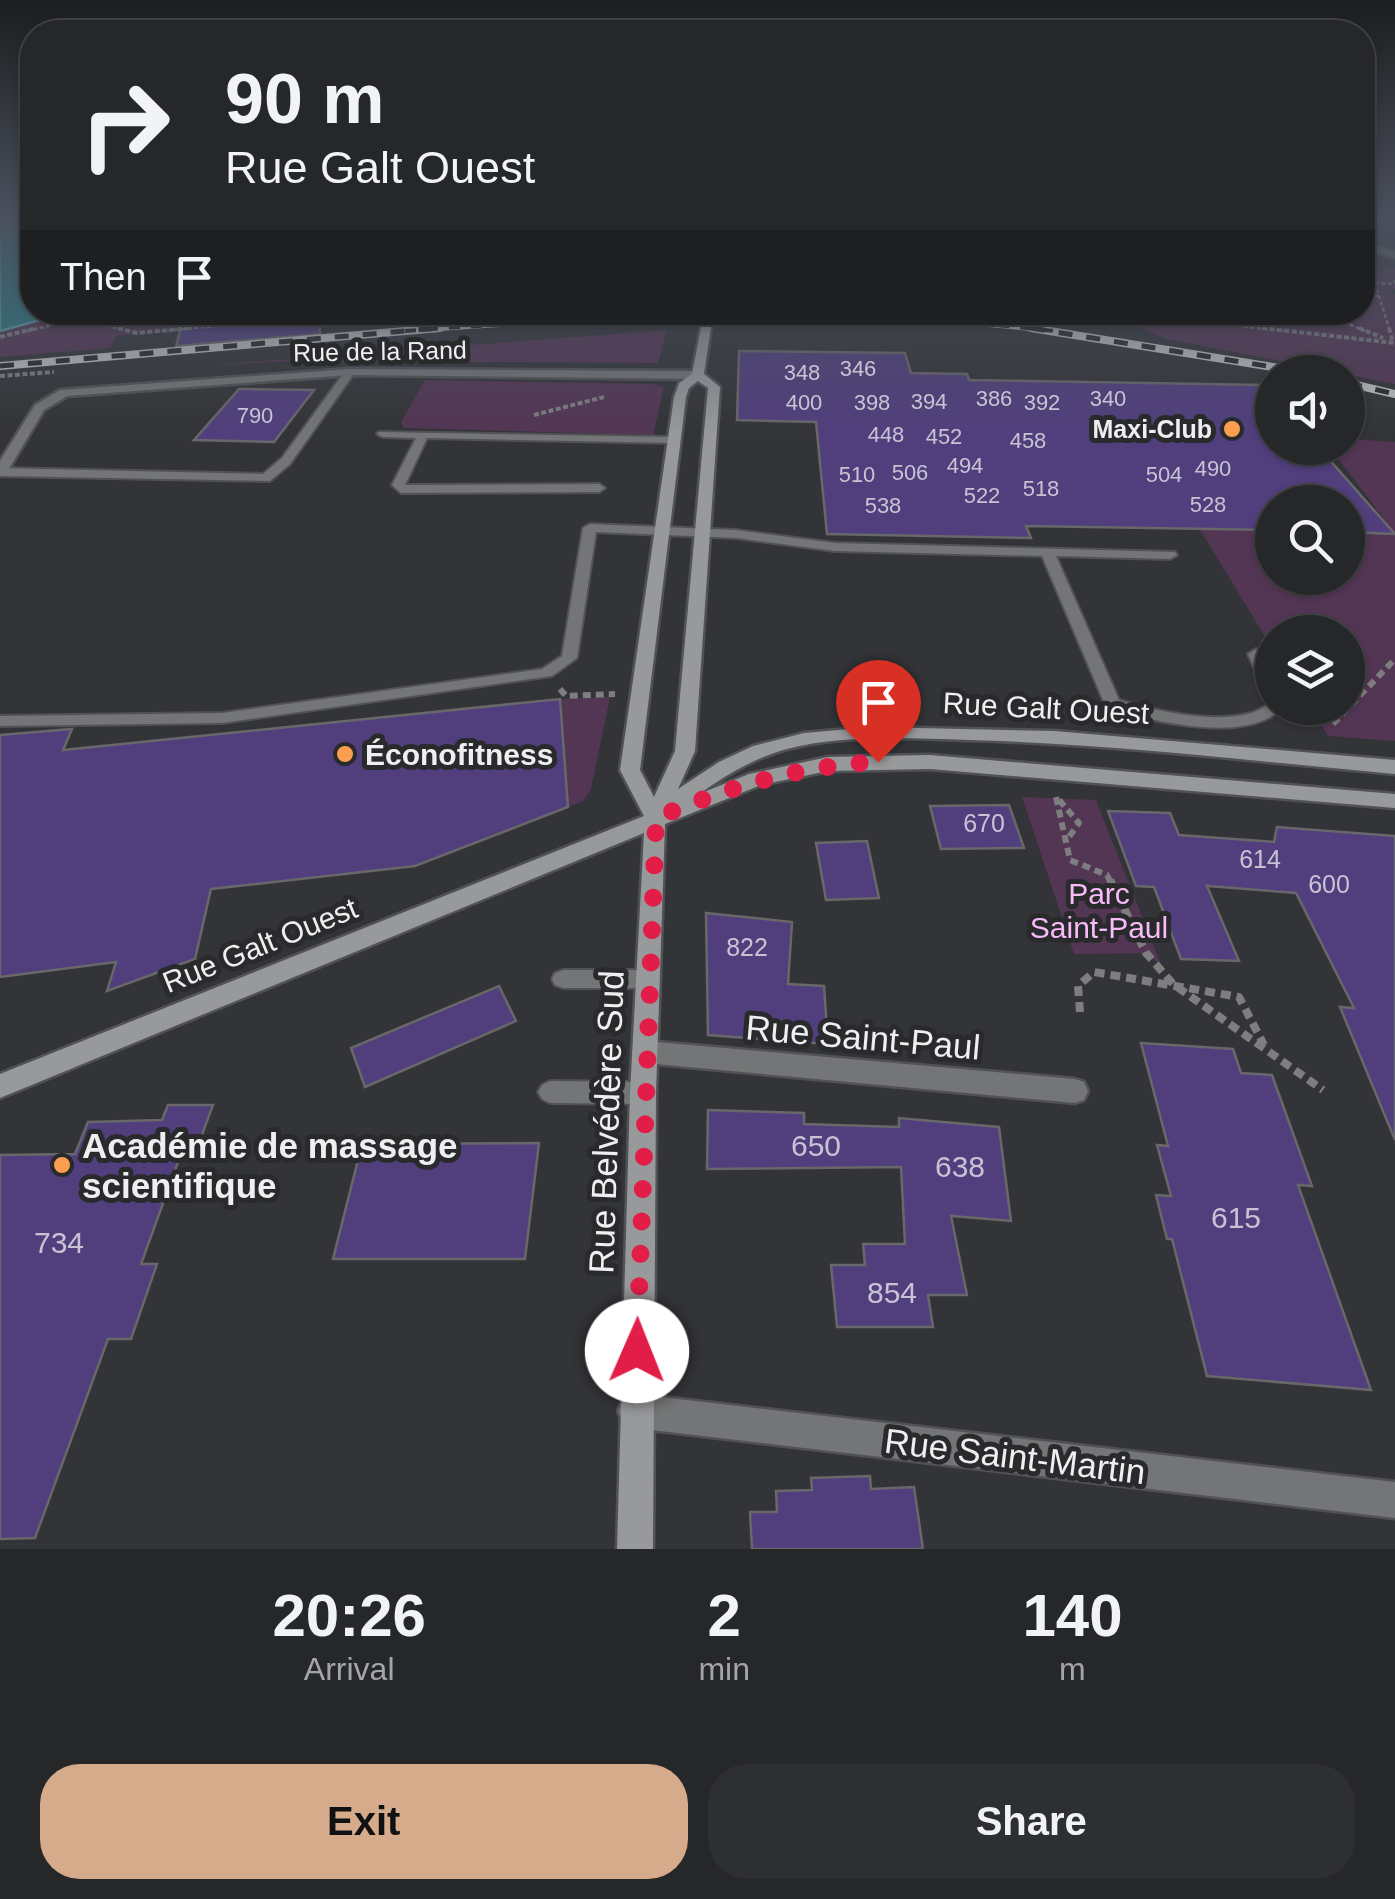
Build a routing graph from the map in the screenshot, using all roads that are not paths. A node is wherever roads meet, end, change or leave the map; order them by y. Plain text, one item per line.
1 (706, 325) edge
2 (350, 372) junction
3 (698, 375) junction
4 (383, 434) dead end
5 (423, 435) junction
6 (674, 440) junction
7 (0, 472) edge
8 (599, 488) dead end
9 (662, 531) junction
10 (702, 532) junction
11 (1046, 552) junction
12 (1170, 556) dead end
13 (1255, 719) edge
14 (0, 722) edge
15 (1395, 767) edge
16 (1395, 801) edge
17 (656, 818) junction
18 (563, 979) dead end
19 (648, 979) junction
20 (644, 1052) junction
21 (0, 1086) edge
22 (1076, 1091) dead end
23 (550, 1092) dead end
24 (643, 1093) junction
25 (636, 1411) junction
26 (1395, 1500) edge
27 (635, 1549) edge

1 - 3 main road, Rue Belvédère Sud, bridge
2 - 3 street, Rue de la Rand
2 - 7 street, Rue de la Rand
2 - 7 lane
3 - 6 main road, Rue Belvédère Sud
3 - 10 main road, Rue Belvédère Sud
4 - 5 lane
5 - 6 lane
5 - 8 lane
6 - 9 main road, Rue Belvédère Sud
9 - 10 lane
9 - 14 lane
9 - 17 main road, Rue Belvédère Sud
10 - 11 lane
10 - 17 main road, Rue Belvédère Sud
11 - 12 lane
11 - 13 lane
15 - 17 main road, Rue Galt Ouest
16 - 17 main road, Rue Galt Ouest
17 - 19 main road, Rue Belvédère Sud
17 - 21 main road, Rue Galt Ouest
18 - 19 lane
19 - 20 main road, Rue Belvédère Sud
20 - 22 street, Rue Saint-Paul
20 - 24 main road, Rue Belvédère Sud
23 - 24 lane
24 - 25 main road, Rue Belvédère Sud
25 - 26 street, Rue Saint-Martin
25 - 27 main road, Rue Belvédère Sud

